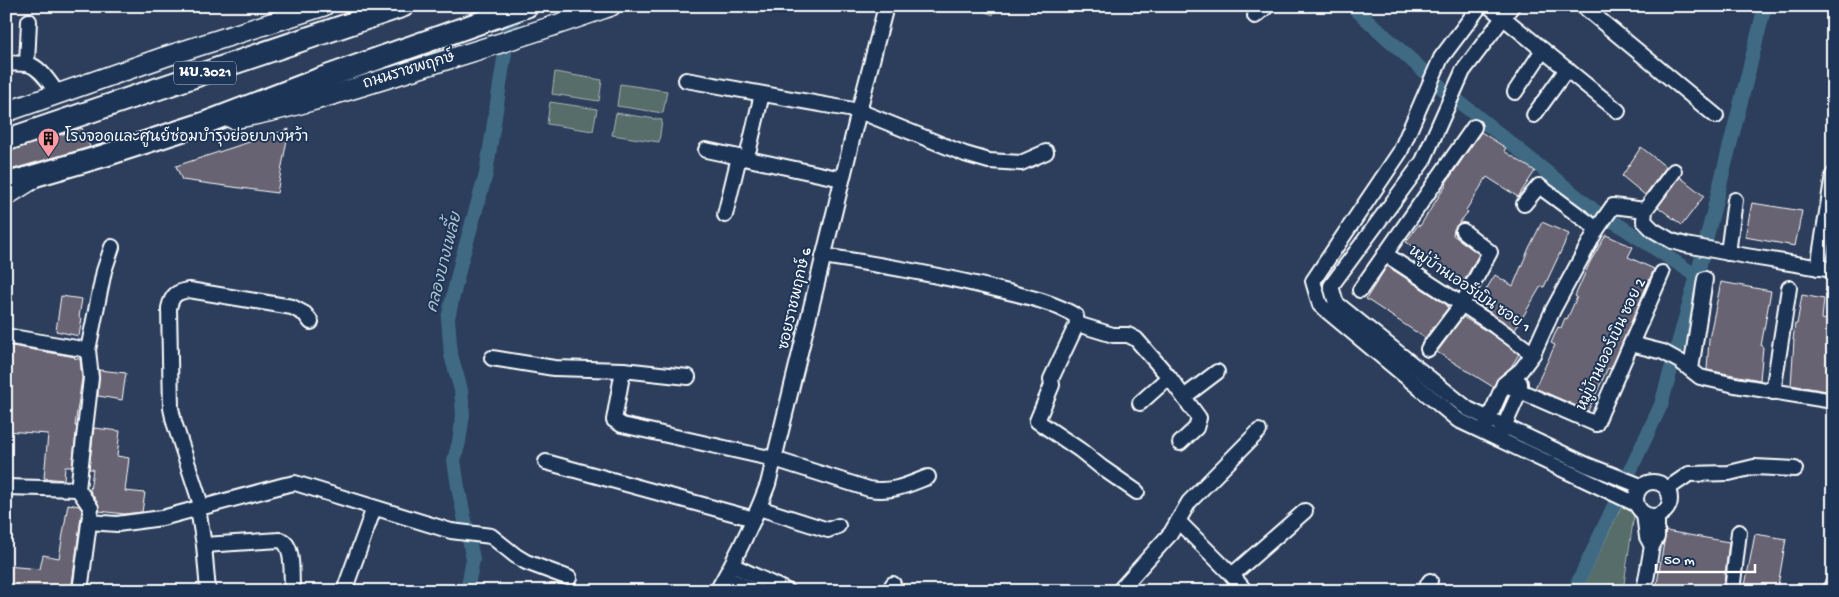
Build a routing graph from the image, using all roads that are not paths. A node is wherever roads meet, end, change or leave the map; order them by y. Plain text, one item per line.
1 (324, 6) edge
2 (403, 6) edge
3 (527, 6) edge
4 (611, 6) edge
5 (886, 6) edge
6 (1267, 6) edge
7 (1480, 6) edge
8 (1489, 6) edge
9 (1583, 6) edge
10 (1508, 12) edge
11 (1255, 16) dead end
12 (29, 21) dead end
13 (1542, 50) junction
14 (6, 63) edge
15 (27, 64) junction
16 (1567, 69) junction
17 (686, 80) dead end
18 (1515, 92) dead end
19 (58, 94) junction
20 (762, 94) junction
21 (858, 111) junction
22 (1618, 111) dead end
23 (6, 112) edge
24 (1534, 115) dead end
25 (1716, 116) dead end
26 (205, 123) junction
27 (1474, 127) dead end
28 (6, 140) edge
29 (706, 150) dead end
30 (1046, 152) dead end
31 (744, 153) junction
32 (1674, 171) dead end
33 (40, 174) junction
34 (1833, 175) edge
35 (842, 179) junction
36 (6, 184) edge
37 (6, 196) edge
38 (1734, 200) dead end
39 (1524, 204) dead end
40 (1645, 210) junction
41 (725, 215) dead end
42 (1597, 228) junction
43 (1463, 230) dead end
44 (112, 247) dead end
45 (1728, 253) junction
46 (1385, 254) junction
47 (822, 256) junction
48 (1818, 268) junction
49 (1833, 270) edge
50 (1662, 273) dead end
51 (1705, 279) dead end
52 (1789, 288) dead end
53 (1360, 290) dead end
54 (1462, 304) junction
55 (311, 322) dead end
56 (1077, 324) junction
57 (6, 336) edge
58 (1631, 344) junction
59 (1428, 349) dead end
60 (88, 350) junction
61 (1533, 354) junction
62 (492, 358) dead end
63 (1686, 365) junction
64 (623, 370) junction
65 (1521, 370) junction
66 (1217, 372) dead end
67 (688, 377) dead end
68 (1169, 377) junction
69 (1504, 384) junction
70 (1520, 391) junction
71 (1773, 392) junction
72 (1184, 397) junction
73 (1833, 401) edge
74 (1140, 403) dead end
75 (1489, 418) junction
76 (1505, 425) junction
77 (1259, 431) dead end
78 (1483, 432) junction
79 (1498, 439) junction
80 (1180, 443) dead end
81 (774, 459) junction
82 (546, 462) dead end
83 (1795, 469) dead end
84 (928, 477) dead end
85 (1641, 486) junction
86 (6, 487) edge
87 (1667, 489) junction
88 (78, 490) junction
89 (1137, 492) dead end
90 (200, 508) junction
91 (374, 508) junction
92 (1305, 511) dead end
93 (1646, 511) junction
94 (757, 513) junction
95 (1178, 521) junction
96 (89, 522) junction
97 (838, 526) dead end
98 (1739, 532) dead end
99 (204, 545) junction
100 (728, 571) junction
101 (1232, 575) junction
102 (569, 578) dead end
103 (1833, 583) edge
104 (292, 584) dead end
105 (80, 591) edge
106 (208, 591) edge
107 (344, 591) edge
108 (716, 591) edge
109 (755, 591) edge
110 (787, 591) edge
111 (1119, 591) edge
112 (1245, 591) edge
113 (1644, 591) edge
114 (1732, 591) edge
115 (1830, 591) edge

1 - 19 main road, นบ.3021
2 - 28 main road, นบ.3021
3 - 26 main road, ถนนราชพฤกษ์
4 - 26 main road, ถนนราชพฤกษ์
5 - 21 street, ซอยราชพฤกษ์ 6
6 - 11 street
7 - 78 street
8 - 10 street
9 - 25 street
10 - 13 street
10 - 75 street
12 - 15 street
13 - 16 street
13 - 18 street
14 - 15 street
15 - 19 street
16 - 22 street
16 - 24 street
17 - 20 street
19 - 23 main road, นบ.3021
20 - 21 street
20 - 31 street
21 - 30 street
21 - 35 street, ซอยราชพฤกษ์ 6
26 - 33 main road, ถนนราชพฤกษ์
27 - 46 street
29 - 31 street
31 - 35 street
31 - 41 street
32 - 40 street
33 - 36 main road, ถนนราชพฤกษ์
33 - 37 main road, ถนนราชพฤกษ์
34 - 48 street
35 - 47 street, ซอยราชพฤกษ์ 6
38 - 45 street
39 - 42 street
40 - 42 street
40 - 45 street
42 - 61 street
43 - 54 street
44 - 60 street
45 - 48 street
46 - 53 street
46 - 54 street, หมู่บ้านเออร์เบิน ซอย 1
47 - 56 street
47 - 81 street, ซอยราชพฤกษ์ 6
48 - 49 street
50 - 58 street, หมู่บ้านเออร์เบิน ซอย 2
51 - 63 street
52 - 71 street
54 - 59 street
54 - 61 street, หมู่บ้านเออร์เบิน ซอย 1
55 - 90 street
56 - 68 street
56 - 89 street
57 - 60 street
58 - 63 street
58 - 70 street, หมู่บ้านเออร์เบิน ซอย 2
60 - 88 street
61 - 65 street
62 - 64 street
63 - 71 street
64 - 67 street
64 - 81 street
65 - 69 street
65 - 70 street
66 - 72 street
68 - 72 street
68 - 74 street
69 - 70 street, หมู่บ้านเออร์เบิน ซอย 2
69 - 75 street
70 - 76 street
71 - 73 street
72 - 80 street
75 - 76 street
75 - 78 street
76 - 79 street
76 - 85 street
77 - 95 street
78 - 79 street
79 - 93 street
81 - 84 street
81 - 94 street, ซอยราชพฤกษ์ 6
82 - 94 street
83 - 87 street
85 - 87 street
85 - 93 street
86 - 88 street
87 - 93 street
88 - 96 street
90 - 91 street
90 - 96 street
90 - 99 street
91 - 102 street
91 - 107 street
92 - 101 street
93 - 113 street
94 - 97 street
94 - 100 street, ซอยราชพฤกษ์ 6
95 - 101 street
95 - 111 street
96 - 105 street
98 - 114 street
99 - 104 street
99 - 106 street
100 - 108 street, ซอยราชพฤกษ์ 6
100 - 109 street
100 - 110 street
101 - 112 street
103 - 115 street

